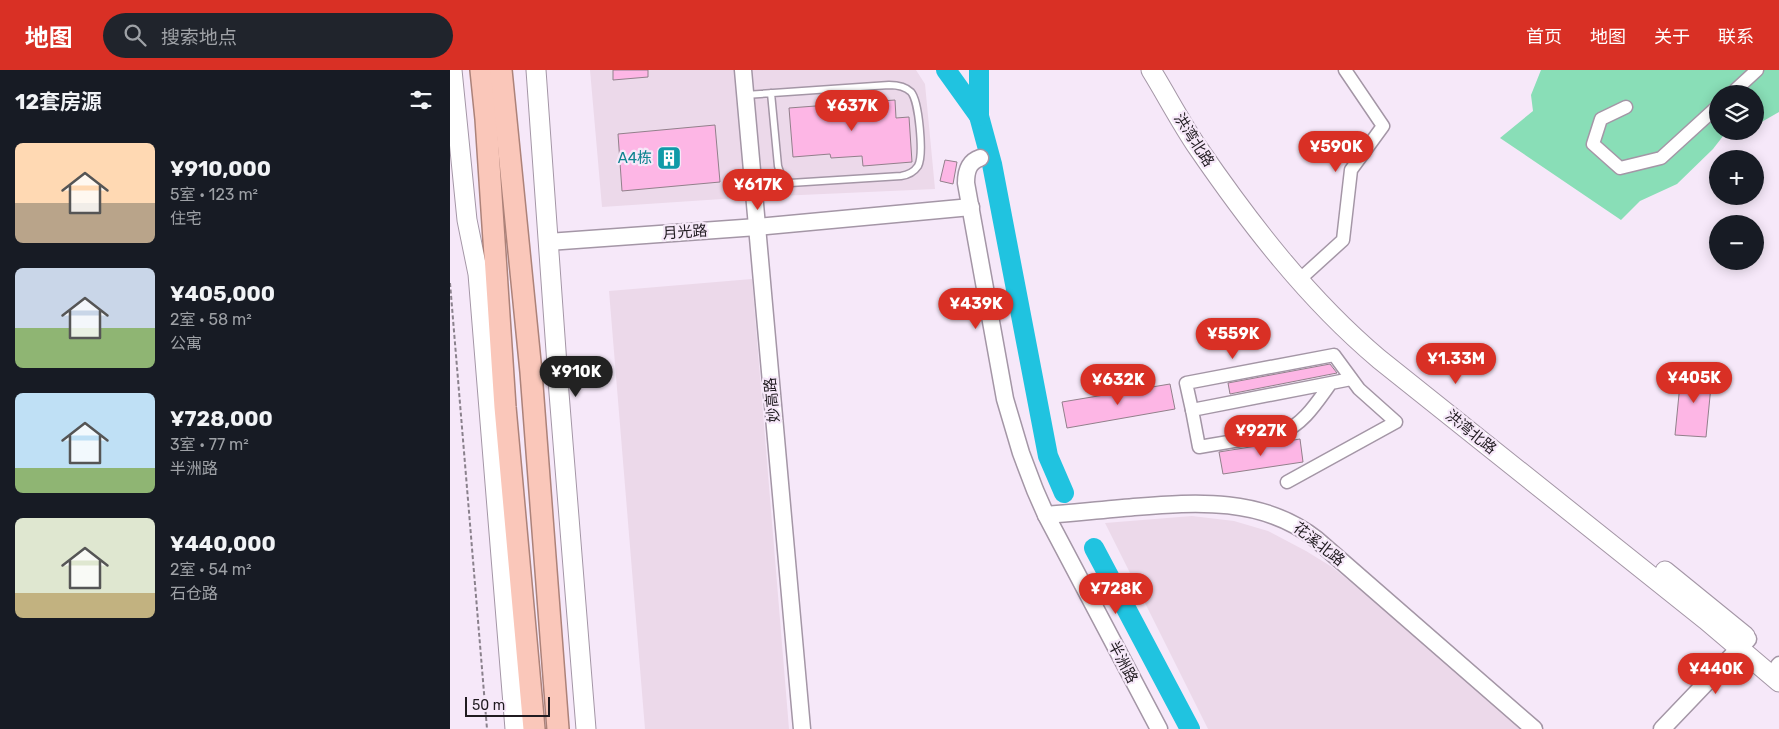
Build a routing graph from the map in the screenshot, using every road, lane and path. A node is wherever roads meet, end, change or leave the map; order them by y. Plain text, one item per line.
1 (452, 70) edge
2 (481, 70) edge
3 (500, 70) edge
4 (536, 70) edge
5 (743, 70) edge
6 (1151, 70) edge
7 (1164, 70) edge
8 (1346, 70) edge
9 (1758, 70) edge
10 (1741, 85) edge
11 (771, 93) junction
12 (745, 95) junction
13 (1626, 107) dead end
14 (1709, 114) edge
15 (980, 158) dead end
16 (971, 207) junction
17 (757, 227) junction
18 (548, 242) junction
19 (1303, 277) junction
20 (450, 282) edge
21 (1351, 379) junction
22 (1331, 383) junction
23 (1192, 410) junction
24 (1287, 482) dead end
25 (1046, 515) junction
26 (1744, 643) junction
27 (1779, 669) edge
28 (487, 729) edge
29 (515, 729) edge
30 (534, 729) edge
31 (558, 729) edge
32 (586, 729) edge
33 (802, 729) edge
34 (1159, 729) edge
35 (1534, 729) edge
36 (1662, 729) edge

1 - 29 main road
2 - 30 highway
3 - 31 highway
4 - 18 main road
5 - 12 street, 妙高路
6 - 19 main road, 洪湾北路
7 - 19 main road, 洪湾北路
8 - 19 street
9 - 10 street
11 - 11 lane
11 - 12 lane
12 - 17 street, 妙高路
13 - 14 street
15 - 16 street, 半洲路
16 - 17 street, 月光路
16 - 25 street, 半洲路
17 - 18 street, 月光路
17 - 33 street, 妙高路
18 - 32 main road
19 - 26 main road, 洪湾北路
20 - 28 path
21 - 22 street
21 - 23 street
21 - 24 street
22 - 23 street
22 - 23 street
25 - 34 street, 半洲路
25 - 35 street, 花溪北路
26 - 27 main road, 洪湾北路
26 - 36 street

